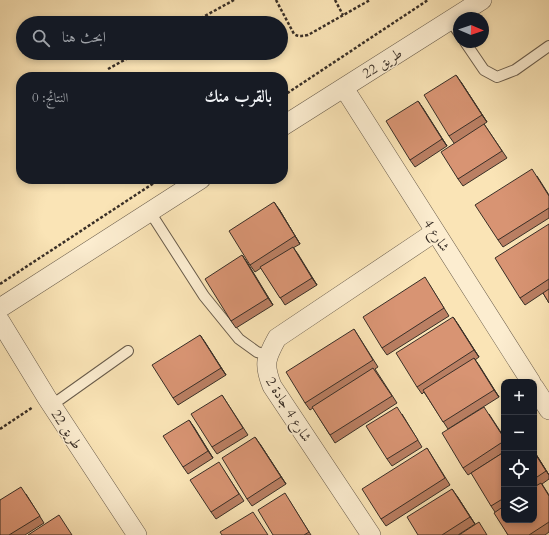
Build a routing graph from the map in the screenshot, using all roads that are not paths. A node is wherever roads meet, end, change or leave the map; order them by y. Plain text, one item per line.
1 (482, 0) edge
2 (470, 12) edge
3 (453, 27) edge
4 (549, 46) edge
5 (469, 48) edge
6 (344, 88) junction
7 (288, 123) edge
8 (193, 184) edge
9 (150, 212) junction
10 (435, 232) junction
11 (0, 308) edge
12 (0, 321) edge
13 (128, 351) dead end
14 (267, 355) junction
15 (529, 379) edge
16 (537, 391) edge
17 (49, 402) junction
18 (549, 410) edge
19 (137, 535) edge
20 (371, 535) edge

1 - 2 street, طريق 22
3 - 6 street, طريق 22
4 - 5 lane
6 - 7 street, طريق 22
6 - 10 street, شارع 4
8 - 9 street
9 - 11 street
9 - 14 lane
10 - 14 street, شارع 4 جادة 2
10 - 15 street, شارع 4
12 - 17 street, طريق 22
13 - 17 lane
14 - 20 street, شارع 4 جادة 2
16 - 18 street
17 - 19 street, طريق 22

